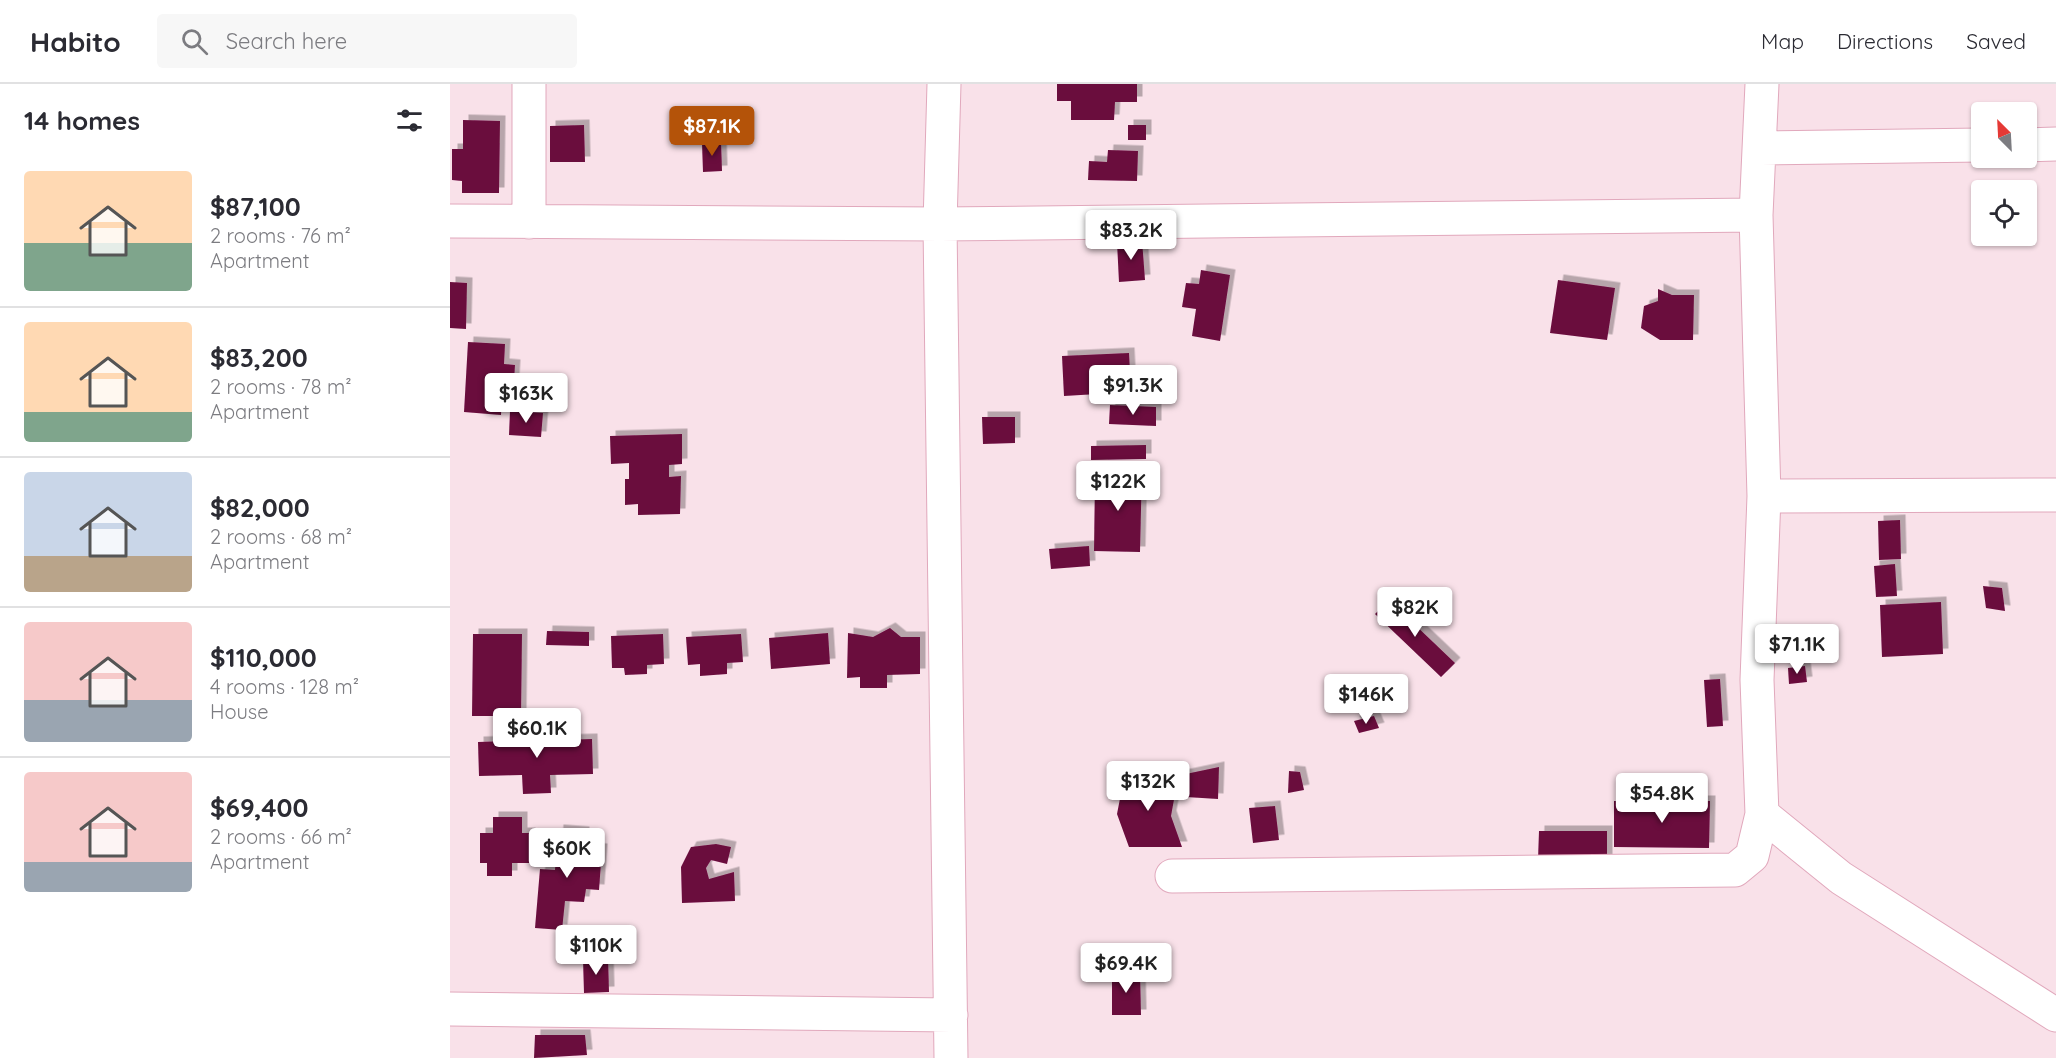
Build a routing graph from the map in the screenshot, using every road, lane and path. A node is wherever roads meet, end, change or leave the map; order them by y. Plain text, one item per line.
1 (529, 84) edge
2 (944, 84) edge
3 (1762, 84) edge
4 (2056, 144) edge
5 (1971, 145) edge
6 (2037, 145) edge
7 (1761, 148) junction
8 (1756, 215) junction
9 (450, 221) edge
10 (529, 222) junction
11 (940, 224) junction
12 (2056, 495) edge
13 (1764, 496) junction
14 (1762, 814) junction
15 (1172, 876) dead end
16 (450, 1009) edge
17 (951, 1015) junction
18 (2056, 1015) edge
19 (951, 1058) edge

1 - 10 street
2 - 11 street
3 - 7 street
4 - 6 street
5 - 7 street
7 - 8 street
8 - 11 street
8 - 13 street
9 - 10 street
10 - 11 street
11 - 17 street
12 - 13 street
13 - 14 street
14 - 15 street
14 - 18 street
16 - 17 street
17 - 19 street

